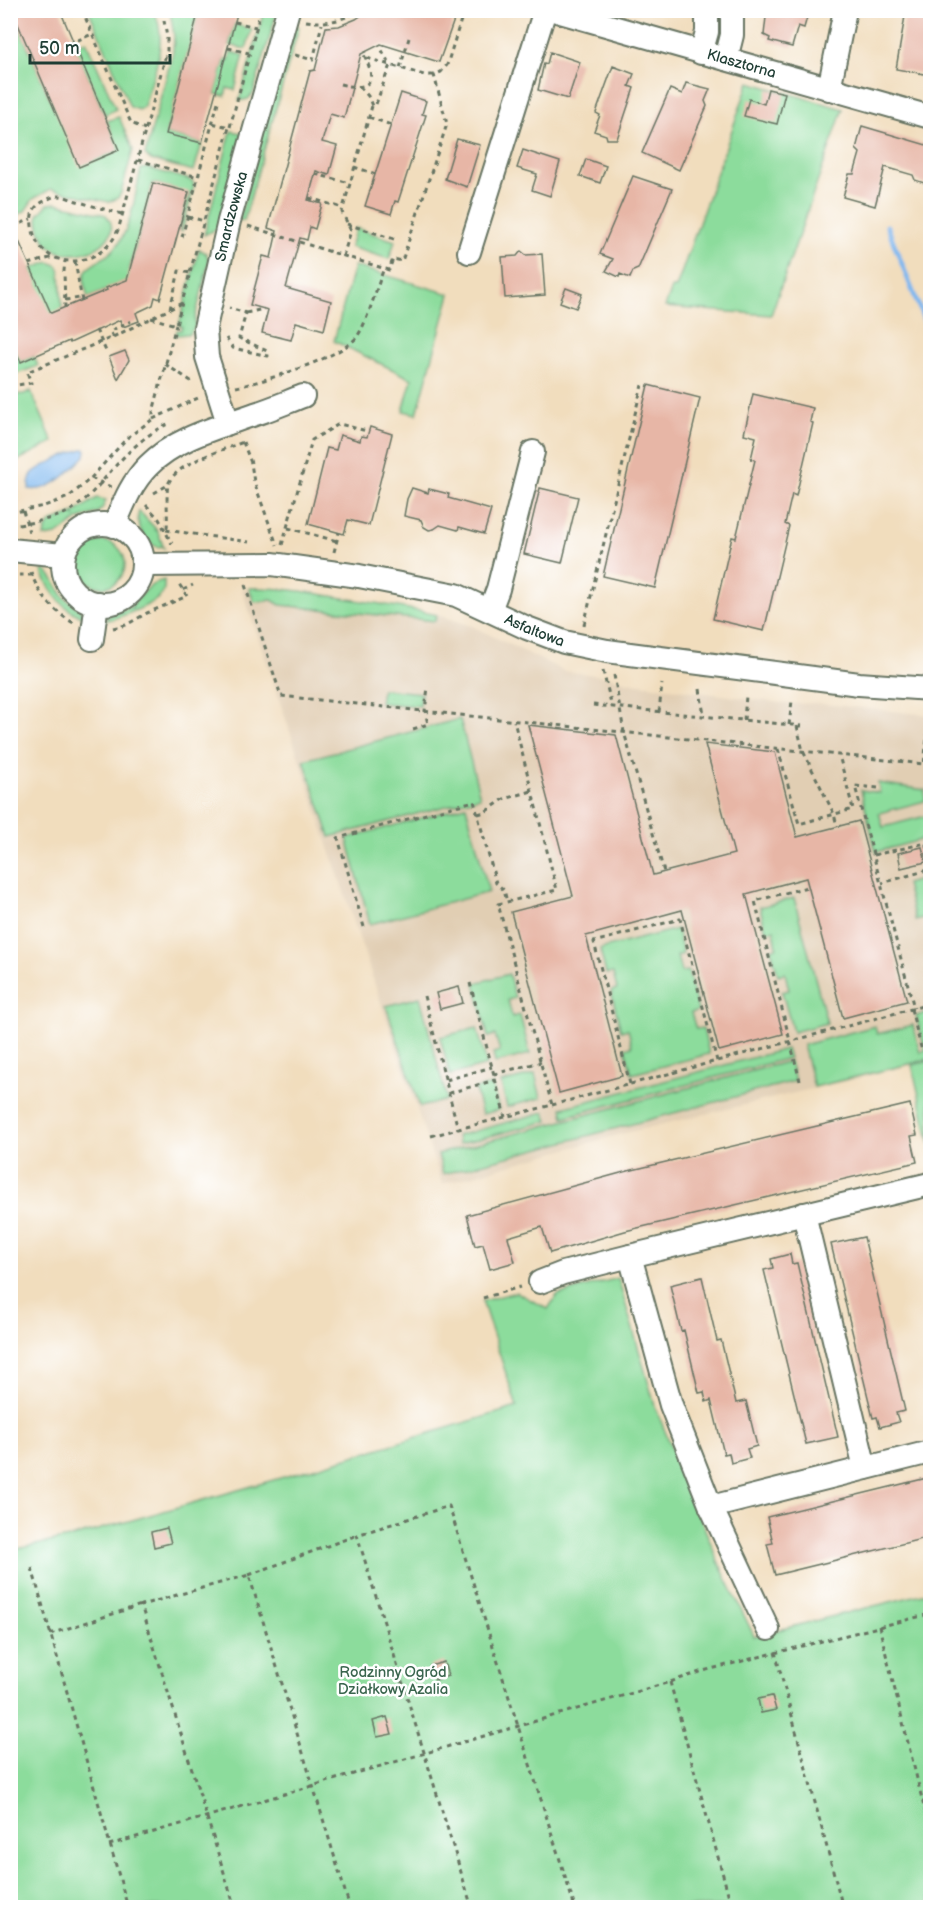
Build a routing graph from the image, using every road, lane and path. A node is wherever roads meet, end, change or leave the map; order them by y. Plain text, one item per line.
1 (82, 10) edge
2 (162, 10) edge
3 (261, 10) edge
4 (359, 10) edge
5 (464, 10) edge
6 (545, 10) edge
7 (553, 10) edge
8 (707, 10) edge
9 (732, 10) edge
10 (845, 10) edge
11 (288, 11) edge
12 (235, 22) dead end
13 (322, 23) junction
14 (256, 27) junction
15 (92, 34) junction
16 (409, 38) dead end
17 (69, 44) dead end
18 (379, 45) dead end
19 (228, 48) dead end
20 (249, 53) junction
21 (363, 53) dead end
22 (701, 53) junction
23 (293, 55) dead end
24 (366, 58) junction
25 (726, 59) junction
26 (390, 65) junction
27 (400, 68) junction
28 (434, 75) junction
29 (340, 84) dead end
30 (360, 87) junction
31 (829, 89) junction
32 (218, 102) dead end
33 (372, 106) junction
34 (369, 117) junction
35 (930, 117) edge
36 (212, 123) junction
37 (391, 125) dead end
38 (230, 127) junction
39 (145, 129) junction
40 (253, 134) junction
41 (138, 160) junction
42 (354, 167) junction
43 (315, 174) dead end
44 (376, 174) dead end
45 (198, 177) junction
46 (350, 183) junction
47 (309, 198) dead end
48 (343, 208) junction
49 (122, 214) junction
50 (188, 217) junction
51 (32, 219) junction
52 (205, 221) junction
53 (229, 221) junction
54 (347, 224) junction
55 (13, 227) dead end
56 (183, 237) dead end
57 (394, 239) dead end
58 (469, 252) dead end
59 (54, 256) junction
60 (343, 256) junction
61 (65, 261) junction
62 (75, 261) junction
63 (29, 264) dead end
64 (384, 268) junction
65 (190, 273) junction
66 (65, 300) junction
67 (182, 303) junction
68 (65, 308) dead end
69 (170, 309) junction
70 (233, 309) dead end
71 (264, 309) dead end
72 (246, 313) junction
73 (151, 318) junction
74 (132, 321) dead end
75 (176, 326) junction
76 (96, 330) dead end
77 (226, 333) dead end
78 (113, 337) junction
79 (102, 342) junction
80 (106, 351) dead end
81 (165, 364) junction
82 (247, 385) dead end
83 (642, 385) dead end
84 (10, 386) edge
85 (203, 388) dead end
86 (206, 396) dead end
87 (303, 396) dead end
88 (153, 418) junction
89 (228, 423) junction
90 (366, 431) dead end
91 (250, 439) dead end
92 (243, 442) junction
93 (533, 452) dead end
94 (90, 478) junction
95 (100, 483) dead end
96 (23, 511) junction
97 (10, 513) edge
98 (26, 523) dead end
99 (114, 526) junction
100 (288, 528) junction
101 (166, 530) junction
102 (339, 532) dead end
103 (337, 541) junction
104 (255, 543) dead end
105 (266, 544) dead end
106 (278, 546) junction
107 (10, 550) edge
108 (174, 551) dead end
109 (324, 551) dead end
110 (63, 555) junction
111 (143, 565) junction
112 (10, 574) edge
113 (32, 575) dead end
114 (175, 579) dead end
115 (245, 585) dead end
116 (187, 596) dead end
117 (97, 603) junction
118 (490, 610) junction
119 (590, 627) dead end
120 (92, 639) dead end
121 (603, 671) dead end
122 (615, 675) dead end
123 (662, 684) dead end
124 (428, 687) dead end
125 (700, 689) dead end
126 (930, 689) edge
127 (746, 696) dead end
128 (792, 701) dead end
129 (593, 705) dead end
130 (612, 707) junction
131 (620, 708) junction
132 (425, 711) junction
133 (930, 711) edge
134 (659, 712) junction
135 (704, 716) junction
136 (744, 720) junction
137 (514, 721) junction
138 (789, 725) junction
139 (797, 726) junction
140 (802, 726) dead end
141 (413, 729) dead end
142 (624, 732) junction
143 (778, 748) junction
144 (803, 751) junction
145 (839, 755) junction
146 (855, 786) junction
147 (850, 787) dead end
148 (878, 788) dead end
149 (532, 791) junction
150 (478, 814) junction
151 (834, 814) junction
152 (837, 826) dead end
153 (874, 855) junction
154 (664, 872) dead end
155 (882, 883) junction
156 (807, 887) dead end
157 (507, 902) junction
158 (364, 927) dead end
159 (470, 983) dead end
160 (424, 996) dead end
161 (930, 1004) edge
162 (912, 1008) junction
163 (790, 1041) junction
164 (922, 1051) dead end
165 (717, 1061) junction
166 (541, 1062) junction
167 (492, 1067) junction
168 (494, 1074) junction
169 (446, 1080) junction
170 (495, 1080) junction
171 (800, 1081) dead end
172 (630, 1084) junction
173 (449, 1093) junction
174 (552, 1105) junction
175 (505, 1117) junction
176 (458, 1129) junction
177 (431, 1136) dead end
178 (930, 1184) edge
179 (804, 1214) junction
180 (630, 1256) junction
181 (540, 1282) joint
182 (483, 1298) dead end
183 (930, 1452) edge
184 (866, 1468) junction
185 (711, 1507) junction
186 (357, 1535) junction
187 (32, 1568) dead end
188 (249, 1575) junction
189 (141, 1605) junction
190 (930, 1614) edge
191 (879, 1626) junction
192 (768, 1629) dead end
193 (50, 1634) junction
194 (775, 1652) junction
195 (670, 1682) junction
196 (519, 1726) junction
197 (425, 1753) junction
198 (313, 1786) junction
199 (206, 1817) junction
200 (930, 1831) edge
201 (109, 1845) junction
202 (128, 1908) edge
203 (235, 1908) edge
204 (350, 1908) edge
205 (472, 1908) edge
206 (575, 1908) edge
207 (732, 1908) edge
208 (843, 1908) edge

1 - 15 path
2 - 39 path
3 - 14 path
4 - 13 path
5 - 28 path
6 - 58 street
7 - 22 street, Klasztorna
8 - 22 street
9 - 25 street
10 - 31 street
11 - 13 path
11 - 40 street, Smardzowska
12 - 14 path
13 - 23 path
14 - 20 path
15 - 17 path
15 - 39 path
16 - 27 path
18 - 26 path
19 - 20 path
20 - 38 path
21 - 24 path
22 - 25 street, Klasztorna
24 - 26 path
24 - 30 path
25 - 31 street, Klasztorna
26 - 27 path
26 - 33 path
27 - 28 path
28 - 64 path
29 - 30 path
30 - 33 path
31 - 35 street, Klasztorna
32 - 36 path
33 - 34 path
34 - 37 path
34 - 42 path
36 - 38 path
36 - 45 path
38 - 40 path
38 - 52 path
39 - 41 path
40 - 53 street, Smardzowska
41 - 45 path
41 - 49 path
42 - 44 path
42 - 46 path
43 - 46 path
45 - 50 path
46 - 48 path
47 - 48 path
48 - 54 path
49 - 51 path
49 - 62 path
50 - 52 path
50 - 56 path
51 - 55 path
51 - 59 path
52 - 65 path
53 - 60 path
53 - 89 street, Smardzowska
54 - 57 path
54 - 60 path
59 - 61 path
59 - 63 path
60 - 64 path
61 - 62 path
61 - 66 path
62 - 66 path
64 - 82 path
65 - 67 path
65 - 69 path
66 - 68 path
67 - 69 path
67 - 75 path
69 - 73 path
70 - 72 path
71 - 72 path
72 - 77 path
73 - 75 path
73 - 78 path
74 - 78 path
75 - 81 path
76 - 79 path
78 - 79 path
79 - 80 path
79 - 84 path
81 - 85 path
81 - 88 path
83 - 119 path
86 - 88 path
87 - 89 street
88 - 94 path
89 - 99 street
90 - 100 path
91 - 92 path
92 - 101 path
92 - 106 path
93 - 118 street
94 - 95 path
94 - 96 path
96 - 97 path
96 - 98 path
99 - 110 street
99 - 111 street
100 - 103 path
100 - 106 path
101 - 104 path
101 - 108 path
102 - 103 path
103 - 109 path
105 - 106 path
107 - 110 street
110 - 117 street
111 - 117 street
111 - 118 street, Asfaltowa
112 - 113 path
114 - 116 path
115 - 132 path
117 - 120 street
118 - 126 street, Asfaltowa
121 - 130 path
122 - 131 path
123 - 134 path
124 - 132 path
125 - 135 path
127 - 136 path
128 - 138 path
129 - 130 path
130 - 131 path
131 - 134 path
131 - 142 path
132 - 137 path
132 - 141 path
133 - 145 path
134 - 135 path
135 - 136 path
136 - 138 path
137 - 142 path
137 - 149 path
138 - 139 path
139 - 140 path
139 - 144 path
142 - 143 path
142 - 154 path
143 - 144 path
143 - 151 path
144 - 145 path
144 - 151 path
145 - 151 path
146 - 147 path
146 - 148 path
146 - 153 path
149 - 150 path
149 - 157 path
150 - 157 path
150 - 158 path
151 - 152 path
153 - 155 path
153 - 155 path
155 - 162 path
156 - 163 path
157 - 166 path
159 - 167 path
160 - 169 path
161 - 162 path
162 - 163 path
162 - 164 path
163 - 165 path
163 - 171 path
165 - 172 path
165 - 172 path
166 - 168 path
166 - 174 path
167 - 168 path
167 - 169 path
168 - 170 path
169 - 173 path
170 - 173 path
170 - 175 path
172 - 174 path
173 - 176 path
174 - 175 path
175 - 176 path
176 - 177 path
178 - 179 street
179 - 180 street
179 - 184 street
180 - 181 street
180 - 185 street
181 - 182 path
183 - 184 street
184 - 185 street
185 - 192 street
186 - 188 path
186 - 196 path
186 - 197 path
187 - 193 path
188 - 189 path
188 - 198 path
189 - 193 path
189 - 199 path
190 - 191 path
191 - 194 path
191 - 200 path
193 - 201 path
194 - 195 path
194 - 208 path
195 - 196 path
195 - 207 path
196 - 197 path
196 - 206 path
197 - 198 path
197 - 205 path
198 - 199 path
198 - 204 path
199 - 201 path
199 - 203 path
201 - 202 path

